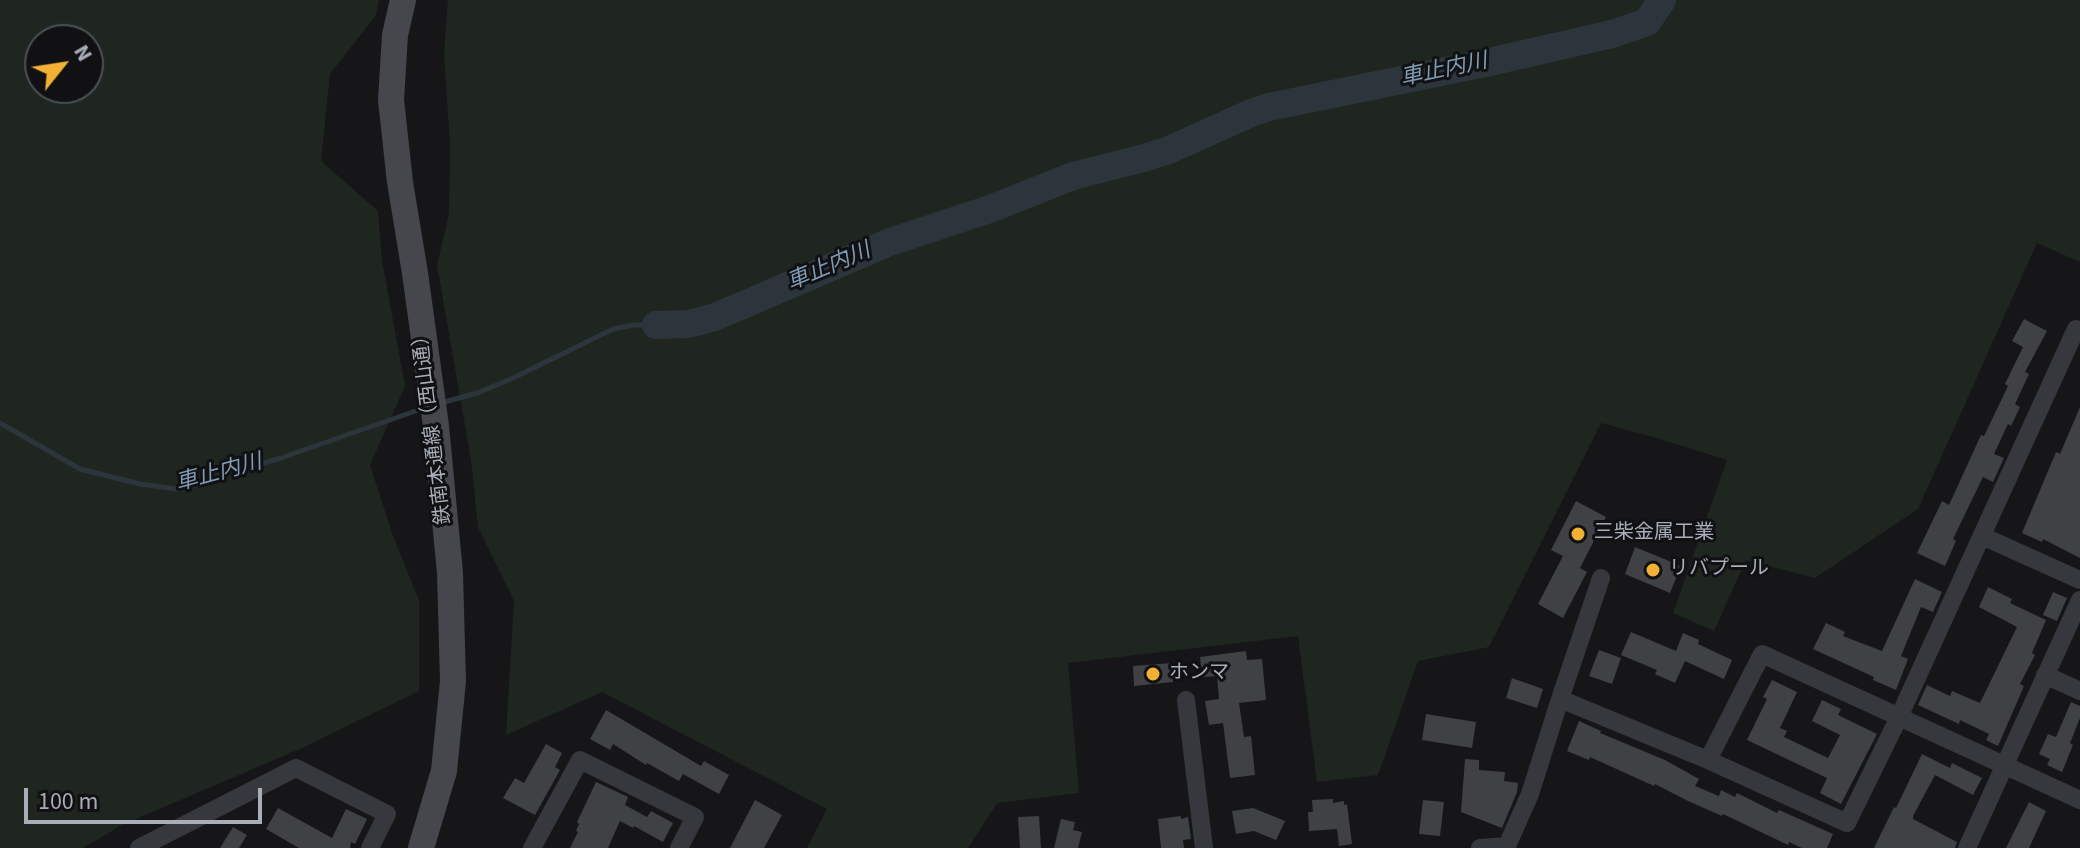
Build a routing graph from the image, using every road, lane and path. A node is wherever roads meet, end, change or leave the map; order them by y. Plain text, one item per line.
1 (403, 0) edge
2 (2080, 331) edge
3 (1982, 536) junction
4 (1601, 578) dead end
5 (2080, 580) edge
6 (2080, 600) edge
7 (2045, 675) junction
8 (2080, 691) edge
9 (1560, 699) junction
10 (1186, 700) dead end
11 (1899, 717) junction
12 (1708, 760) junction
13 (2004, 766) junction
14 (2080, 800) edge
15 (1507, 847) edge
16 (139, 848) edge
17 (370, 848) edge
18 (421, 848) edge
19 (532, 848) edge
20 (679, 848) edge
21 (1204, 848) edge
22 (1480, 848) edge
23 (1967, 848) edge

1 - 18 street, 鉄南本通線（西山通）
2 - 3 street
3 - 5 street
3 - 11 street
4 - 9 street
6 - 7 street
7 - 8 street
7 - 13 street
9 - 12 street
9 - 15 street
10 - 21 street
11 - 12 street
11 - 12 street
11 - 13 street
13 - 14 street
13 - 23 street
15 - 22 street
16 - 17 street
19 - 20 street

